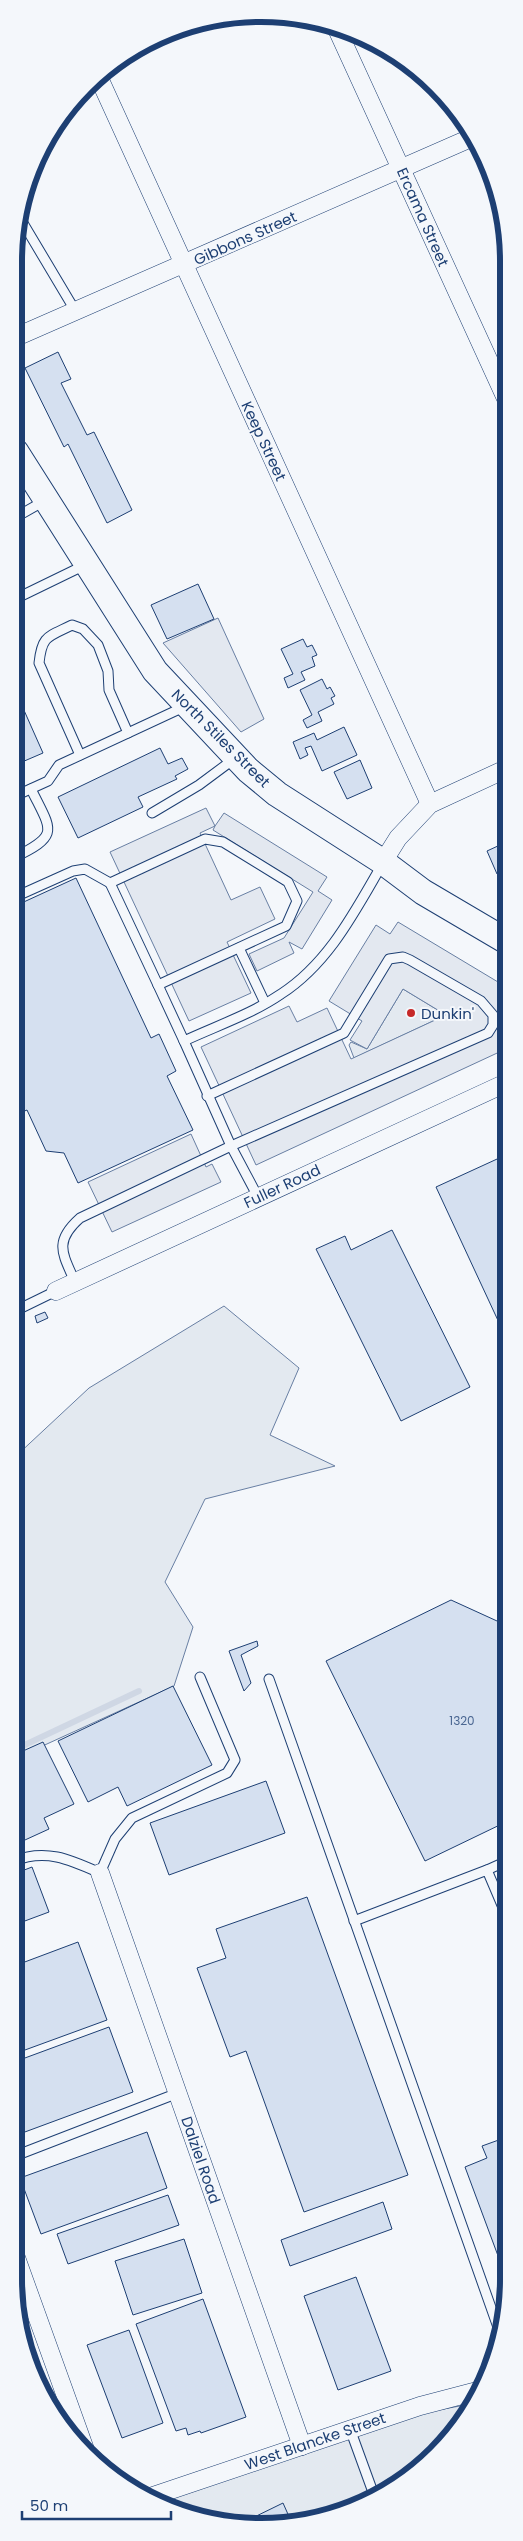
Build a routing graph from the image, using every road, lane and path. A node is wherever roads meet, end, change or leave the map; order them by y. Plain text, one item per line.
1 (340, 36) edge
2 (102, 84) edge
3 (467, 141) edge
4 (402, 169) junction
5 (25, 227) edge
6 (184, 265) junction
7 (76, 312) junction
8 (22, 334) edge
9 (500, 385) edge
10 (22, 462) edge
11 (46, 500) junction
12 (22, 514) edge
13 (87, 564) junction
14 (22, 596) edge
15 (186, 706) junction
16 (128, 733) junction
17 (80, 755) junction
18 (236, 757) junction
19 (500, 772) edge
20 (31, 789) junction
21 (22, 793) edge
22 (430, 804) junction
23 (152, 813) dead end
24 (22, 853) edge
25 (383, 862) junction
26 (110, 882) junction
27 (22, 894) edge
28 (500, 937) edge
29 (238, 948) junction
30 (158, 985) junction
31 (265, 1003) junction
32 (184, 1041) junction
33 (500, 1086) edge
34 (208, 1096) junction
35 (231, 1146) junction
36 (258, 1197) junction
37 (76, 1282) junction
38 (56, 1291) joint
39 (22, 1308) edge
40 (200, 1677) dead end
41 (269, 1679) dead end
42 (22, 1859) edge
43 (500, 1864) edge
44 (487, 1870) junction
45 (100, 1874) junction
46 (500, 1899) edge
47 (354, 1921) junction
48 (178, 2093) junction
49 (22, 2153) edge
50 (23, 2288) edge
51 (496, 2323) edge
52 (472, 2392) edge
53 (350, 2429) junction
54 (78, 2433) edge
55 (302, 2446) junction
56 (372, 2491) edge
57 (157, 2495) edge

1 - 4 street, Ercama Street
2 - 6 street, Keep Street
3 - 4 street, Gibbons Street
4 - 6 street, Gibbons Street
4 - 9 street, Ercama Street
5 - 7 lane
6 - 7 street, Gibbons Street
6 - 22 street, Keep Street
7 - 8 street, Gibbons Street
10 - 11 main road, North Stiles Street
11 - 12 lane
11 - 13 main road, North Stiles Street
13 - 14 lane
13 - 15 main road, North Stiles Street
15 - 16 lane
15 - 18 main road, North Stiles Street
16 - 17 lane
16 - 17 lane
17 - 20 lane
18 - 23 lane
18 - 25 main road, North Stiles Street
19 - 22 street
20 - 21 lane
20 - 24 lane
22 - 25 street
25 - 28 main road, North Stiles Street
25 - 31 lane
26 - 27 lane
26 - 29 lane
26 - 30 lane
29 - 30 lane
29 - 31 lane
30 - 32 lane
31 - 32 lane
32 - 34 lane
33 - 36 street, Fuller Road
34 - 35 lane
34 - 35 lane
35 - 36 lane
35 - 37 lane
36 - 37 street, Fuller Road
37 - 38 street, Fuller Road
38 - 39 lane
40 - 45 lane
41 - 47 lane
42 - 45 lane
43 - 44 lane
44 - 46 lane
44 - 47 lane
45 - 48 street, Dalziel Road
47 - 51 lane
48 - 49 lane
48 - 55 street, Dalziel Road
50 - 54 street
52 - 53 street, West Blancke Street
53 - 55 street, West Blancke Street
53 - 56 lane
55 - 57 street, West Blancke Street

